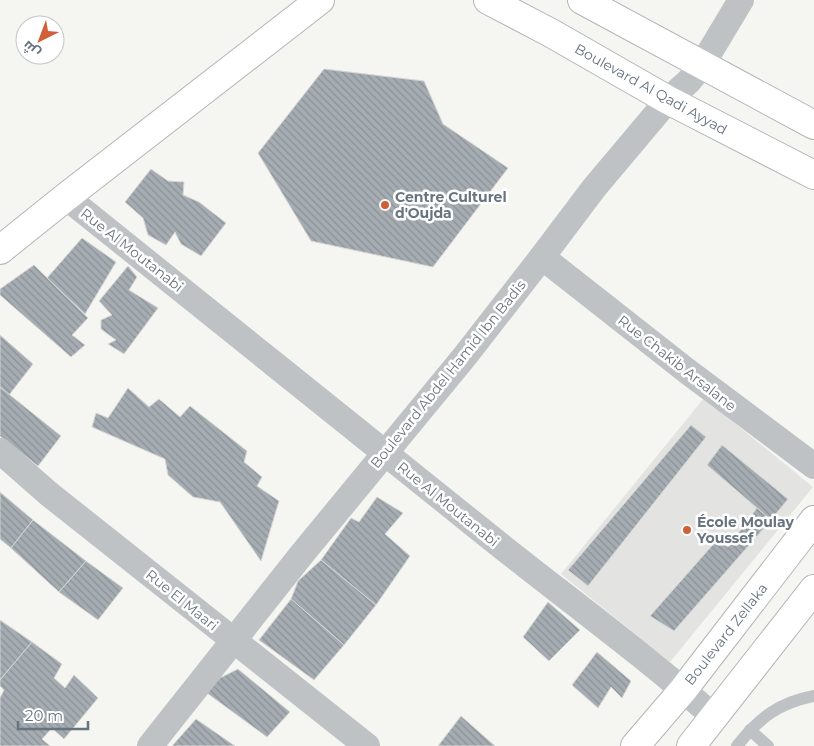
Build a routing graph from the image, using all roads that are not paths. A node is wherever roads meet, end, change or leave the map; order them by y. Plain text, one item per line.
1 (488, 0) edge
2 (582, 0) edge
3 (741, 0) edge
4 (314, 3) edge
5 (702, 64) junction
6 (668, 100) junction
7 (814, 125) edge
8 (814, 175) edge
9 (66, 197) junction
10 (0, 250) edge
11 (542, 258) junction
12 (0, 451) edge
13 (384, 453) junction
14 (814, 466) edge
15 (814, 520) edge
16 (814, 588) edge
17 (233, 641) junction
18 (683, 690) junction
19 (814, 696) edge
20 (714, 717) junction
21 (750, 730) junction
22 (150, 746) edge
23 (367, 746) edge
24 (635, 746) edge
25 (691, 746) edge
26 (738, 746) edge
27 (768, 746) edge

1 - 6 main road, Boulevard Al Qadi Ayyad
2 - 5 main road
3 - 5 street, Boulevard Abdel Hamid Ibn Badis
4 - 9 main road
5 - 6 street, Boulevard Abdel Hamid Ibn Badis
5 - 7 main road
6 - 8 main road, Boulevard Al Qadi Ayyad
6 - 11 street, Boulevard Abdel Hamid Ibn Badis
9 - 10 main road
9 - 13 street, Rue Al Moutanabi
11 - 13 street, Boulevard Abdel Hamid Ibn Badis
11 - 14 street, Rue Chakib Arsalane
12 - 17 street, Rue El Maari
13 - 17 street, Boulevard Abdel Hamid Ibn Badis
13 - 18 street, Rue Al Moutanabi
15 - 18 main road, Boulevard Zellaka
16 - 20 main road
17 - 22 street, Boulevard Abdel Hamid Ibn Badis
17 - 23 street, Rue El Maari
18 - 20 street, Rue Al Moutanabi
18 - 24 main road, Boulevard Zellaka
19 - 21 lane
20 - 25 main road
21 - 26 lane
21 - 27 lane

